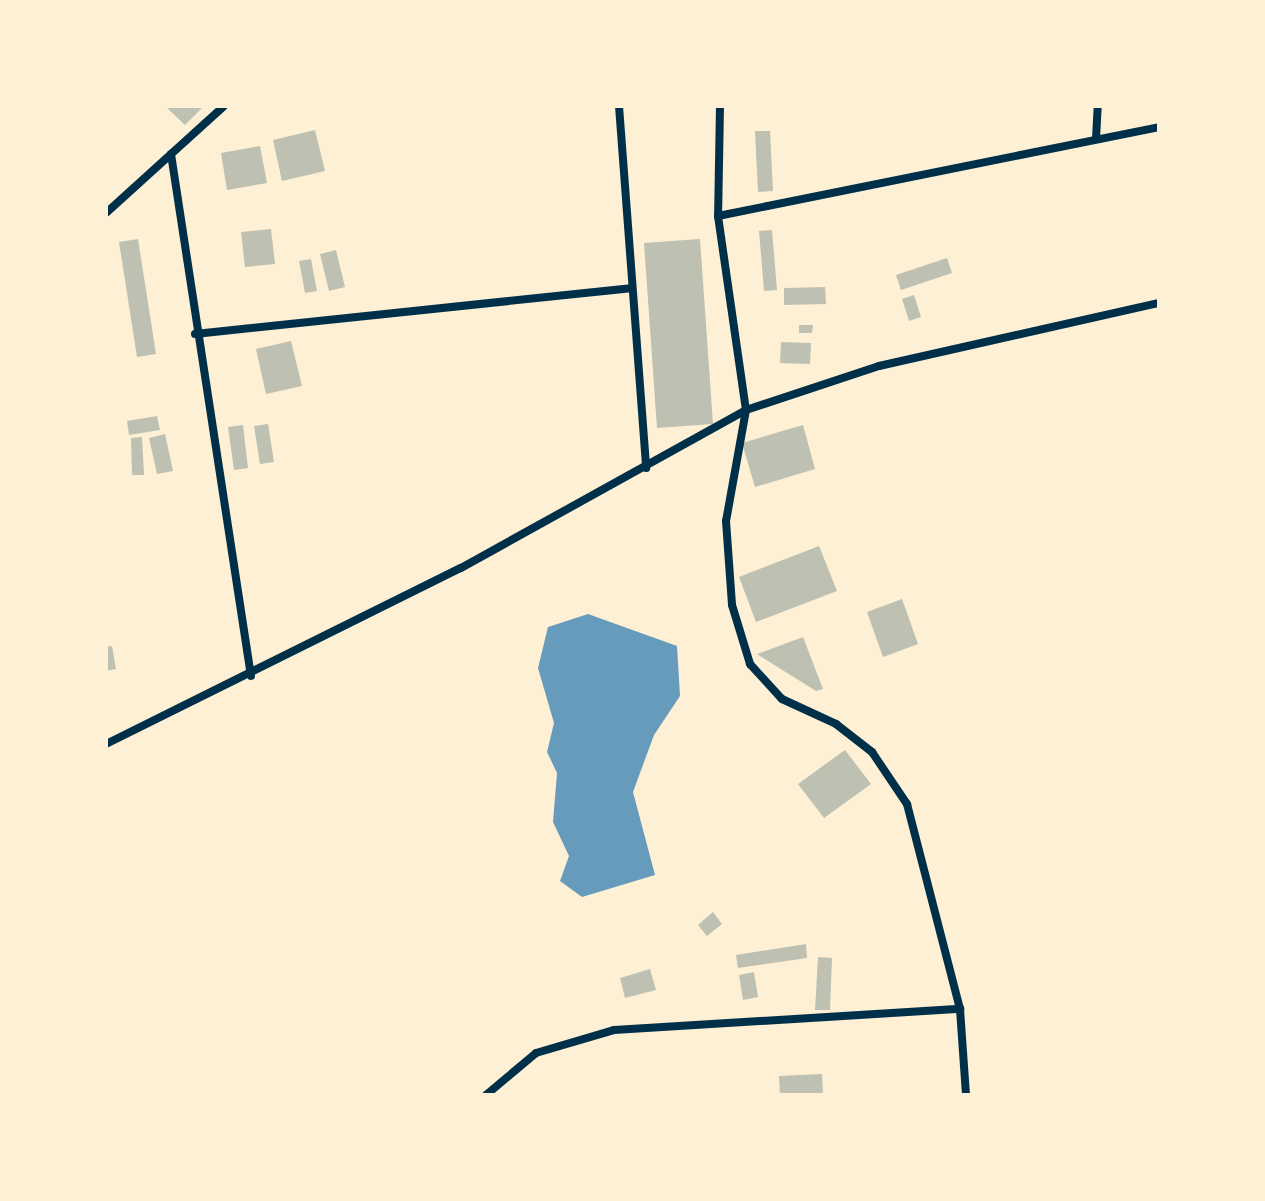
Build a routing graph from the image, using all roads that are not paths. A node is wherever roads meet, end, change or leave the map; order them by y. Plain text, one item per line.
1 (224, 106) edge
2 (619, 106) edge
3 (720, 106) edge
4 (1098, 106) edge
5 (1159, 127) edge
6 (1096, 139) junction
7 (171, 154) junction
8 (106, 213) edge
9 (718, 216) junction
10 (631, 288) junction
11 (1159, 303) edge
12 (195, 334) junction
13 (746, 410) junction
14 (646, 468) junction
15 (251, 676) junction
16 (106, 744) edge
17 (960, 1009) junction
18 (486, 1095) edge
19 (966, 1095) edge

1 - 7 street
2 - 10 street
3 - 9 street
4 - 6 street
5 - 6 street
6 - 9 street
7 - 8 street
7 - 12 street
9 - 13 street
10 - 12 street
10 - 14 street
11 - 13 street
12 - 15 street
13 - 14 street
13 - 17 street
14 - 15 street
15 - 16 street
17 - 18 street
17 - 19 street

